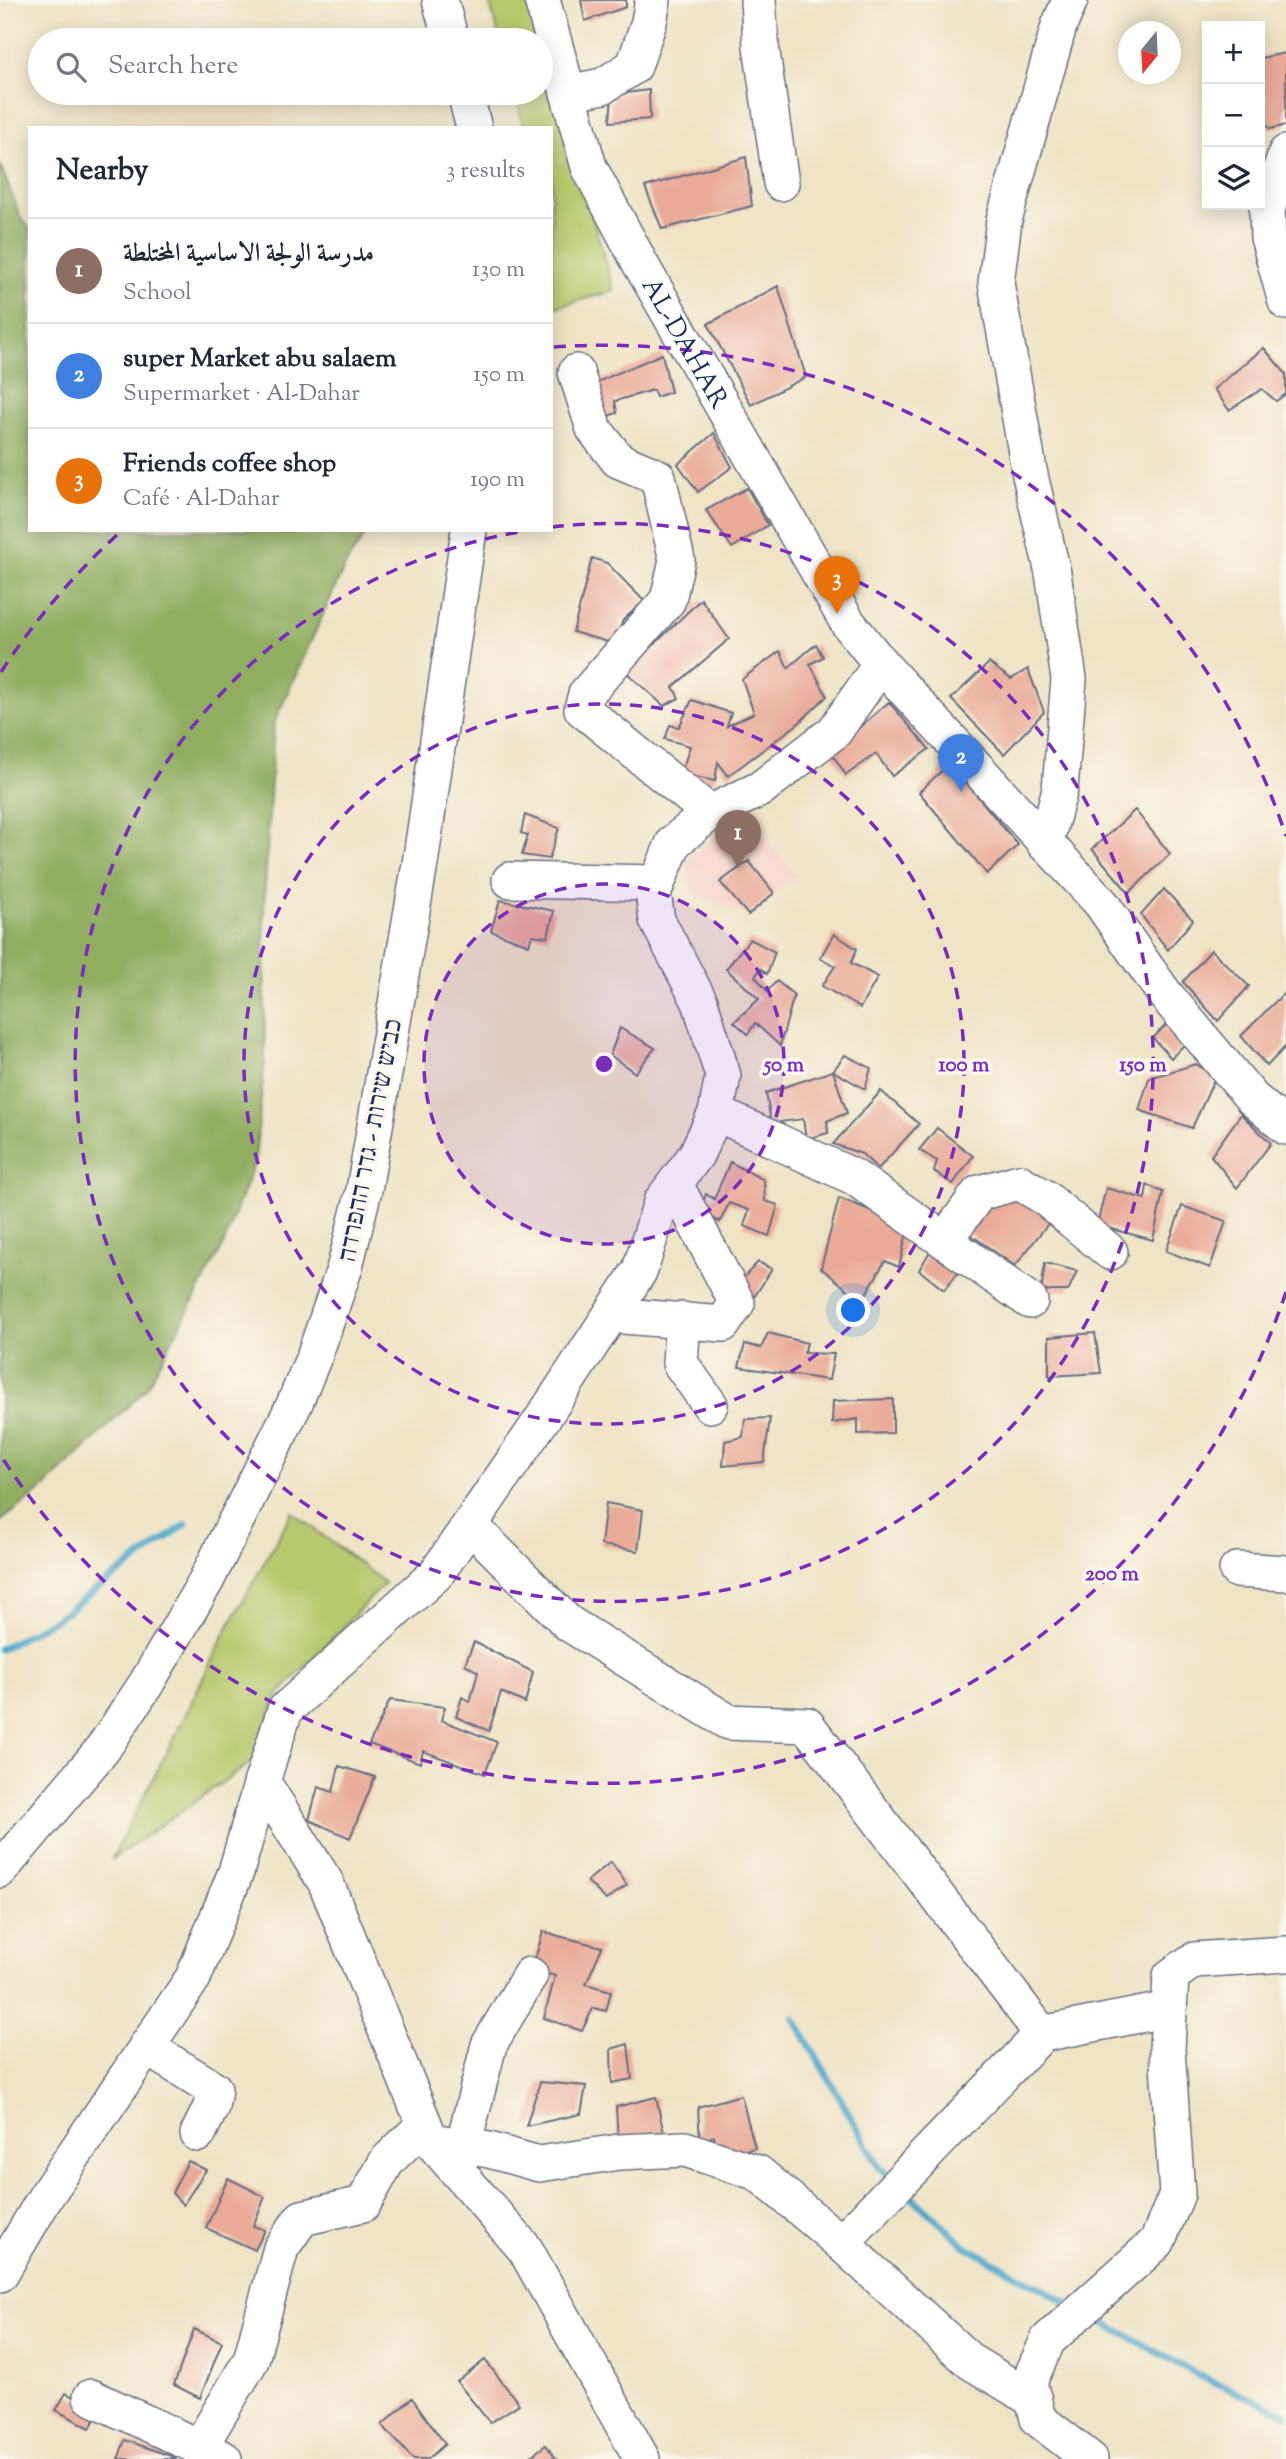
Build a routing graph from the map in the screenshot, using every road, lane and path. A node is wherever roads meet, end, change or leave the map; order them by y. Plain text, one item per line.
1 (440, 0) edge
2 (542, 0) edge
3 (653, 0) edge
4 (758, 0) edge
5 (1070, 0) edge
6 (448, 28) edge
7 (550, 28) edge
8 (553, 39) edge
9 (568, 93) junction
10 (468, 105) edge
11 (473, 126) edge
12 (1286, 153) edge
13 (781, 183) dead end
14 (1286, 302) edge
15 (576, 372) dead end
16 (469, 532) edge
17 (881, 664) junction
18 (710, 813) junction
19 (1045, 844) junction
20 (510, 880) dead end
21 (657, 883) junction
22 (716, 1113) junction
23 (1286, 1127) edge
24 (675, 1184) junction
25 (944, 1240) junction
26 (1110, 1252) dead end
27 (1030, 1301) dead end
28 (611, 1315) junction
29 (683, 1321) junction
30 (709, 1405) dead end
31 (470, 1525) junction
32 (1237, 1570) dead end
33 (1286, 1573) edge
34 (262, 1781) junction
35 (0, 1870) edge
36 (1286, 1954) edge
37 (530, 1975) dead end
38 (1169, 2009) junction
39 (1042, 2034) junction
40 (146, 2047) junction
41 (198, 2134) dead end
42 (440, 2137) junction
43 (841, 2243) junction
44 (0, 2274) edge
45 (91, 2397) dead end
46 (1034, 2400) junction
47 (212, 2454) edge
48 (642, 2459) edge
49 (1090, 2459) edge

1 - 6 street
2 - 7 street, AL-DAHAR
3 - 9 street
4 - 13 street
5 - 19 street
8 - 9 street, AL-DAHAR
9 - 17 street, AL-DAHAR
10 - 11 street
12 - 14 street
15 - 18 street
16 - 35 street, כביש שירות - גדר ההפרדה
17 - 18 street
17 - 19 street, AL-DAHAR
18 - 21 street
19 - 23 street, AL-DAHAR
20 - 21 street
21 - 22 street
22 - 24 street
22 - 25 street
24 - 28 street
24 - 29 street
25 - 26 street
25 - 27 street
28 - 29 street
28 - 31 street
29 - 30 street
31 - 34 street
31 - 39 street
32 - 33 street
34 - 40 street
34 - 42 street
36 - 38 street
37 - 42 street
38 - 39 street
38 - 46 street
39 - 43 street
40 - 41 street
40 - 44 street
42 - 43 street
42 - 47 street
42 - 48 street
43 - 46 street
45 - 47 street
46 - 49 street

